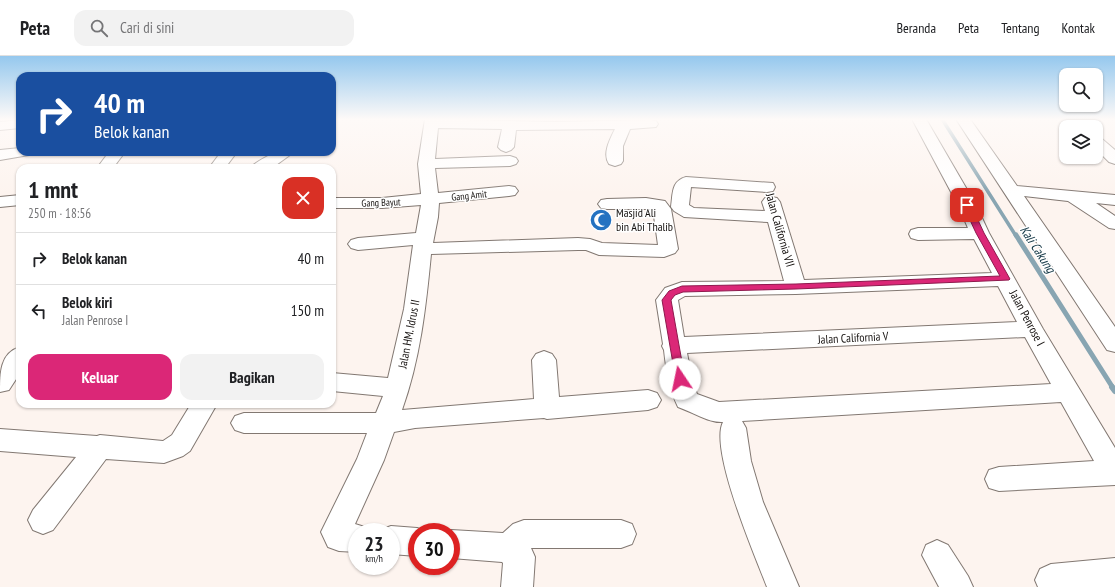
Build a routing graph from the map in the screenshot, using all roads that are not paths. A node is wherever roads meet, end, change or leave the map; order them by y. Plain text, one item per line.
1 (429, 144) edge
2 (509, 144) edge
3 (616, 144) edge
4 (932, 144) edge
5 (979, 144) edge
6 (1103, 148) edge
7 (16, 153) edge
8 (0, 155) edge
9 (279, 156) edge
10 (1115, 159) edge
11 (615, 161) dead end
12 (268, 164) edge
13 (426, 164) junction
14 (1010, 190) junction
15 (509, 191) dead end
16 (1073, 197) junction
17 (430, 199) junction
18 (16, 200) edge
19 (1115, 200) edge
20 (0, 202) edge
21 (336, 203) edge
22 (607, 204) dead end
23 (774, 216) junction
24 (1115, 224) edge
25 (980, 233) junction
26 (918, 234) dead end
27 (358, 244) dead end
28 (424, 244) junction
29 (1006, 279) junction
30 (796, 287) junction
31 (1032, 329) junction
32 (1115, 344) edge
33 (673, 346) junction
34 (544, 360) dead end
35 (16, 361) edge
36 (336, 382) edge
37 (0, 383) edge
38 (398, 388) junction
39 (1069, 392) junction
40 (648, 400) dead end
41 (202, 408) edge
42 (547, 409) junction
43 (244, 423) dead end
44 (383, 423) junction
45 (733, 428) dead end
46 (0, 440) edge
47 (100, 446) junction
48 (1115, 472) edge
49 (999, 479) dead end
50 (43, 520) dead end
51 (621, 534) dead end
52 (348, 538) edge
53 (460, 545) edge
54 (508, 548) junction
55 (937, 555) dead end
56 (1115, 574) edge
57 (1051, 580) dead end
58 (517, 587) edge
59 (784, 587) edge
60 (957, 587) edge

1 - 13 street, Jalan HM. Idrus II
2 - 13 street
3 - 11 street
4 - 25 street, Jalan Penrose I
5 - 14 street
6 - 10 street
7 - 8 street
9 - 12 street
13 - 17 street, Jalan HM. Idrus II
14 - 16 street
14 - 32 street
15 - 17 street, Gang Amit
16 - 19 street
16 - 24 street
17 - 21 street, Gang Bayut
17 - 28 street, Jalan HM. Idrus II
18 - 20 street
22 - 28 street
23 - 23 street, Jalan California VII
23 - 30 street, Jalan California VII
25 - 26 street
25 - 29 street, Jalan Penrose I
27 - 28 street
28 - 38 street, Jalan HM. Idrus II
29 - 30 street
29 - 31 street, Jalan Penrose I
30 - 33 street
31 - 33 street, Jalan California V
31 - 39 street, Jalan Penrose I
33 - 39 street
34 - 42 street
35 - 37 street
36 - 38 street
38 - 44 street, Jalan HM. Idrus II
39 - 48 street, Jalan Penrose I
40 - 42 street
41 - 47 street
42 - 44 street
43 - 44 street
44 - 52 street, Jalan HM. Idrus II
45 - 59 street
46 - 47 street
47 - 50 street
48 - 49 street
51 - 54 street
53 - 54 street
54 - 58 street
55 - 60 street
56 - 57 street

